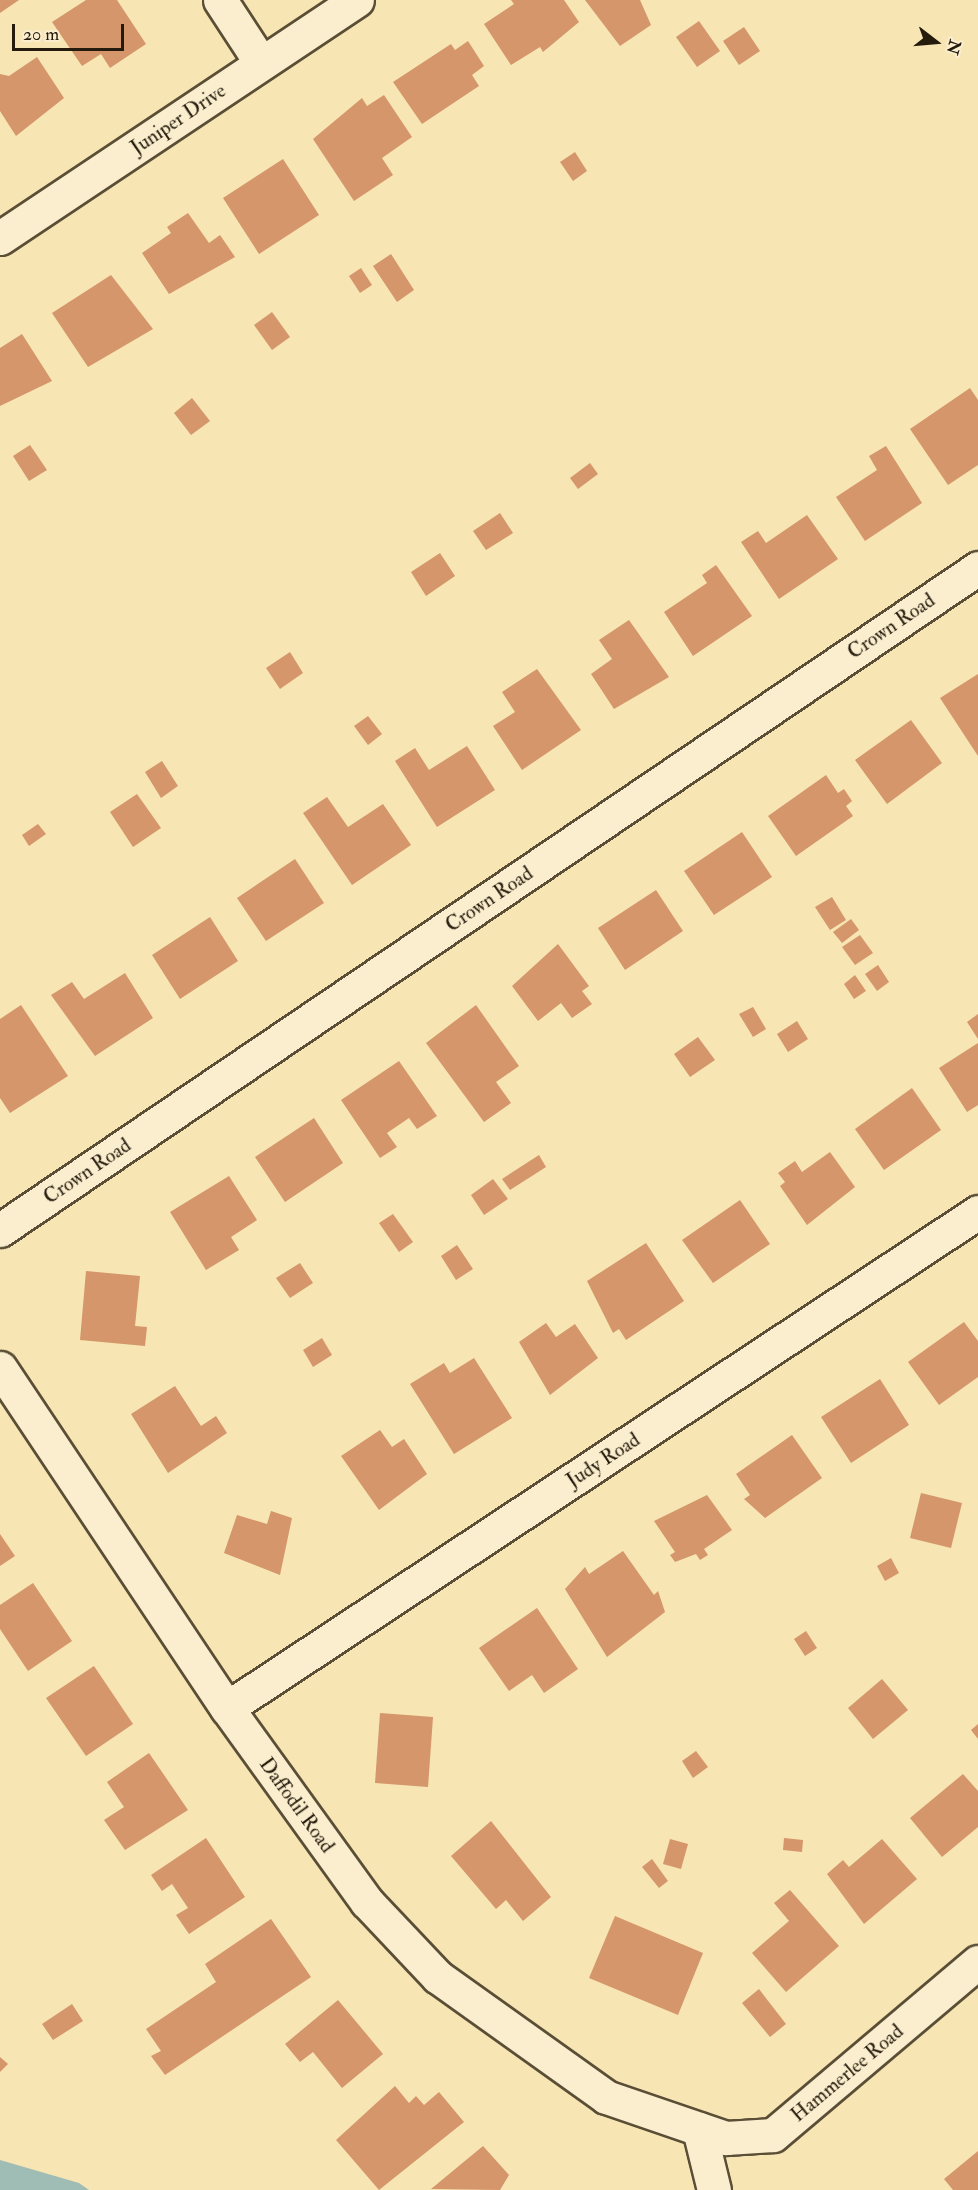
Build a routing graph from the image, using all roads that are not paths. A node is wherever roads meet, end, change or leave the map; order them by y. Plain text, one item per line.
1 (220, 0) edge
2 (357, 0) edge
3 (261, 63) junction
4 (0, 238) edge
5 (978, 568) edge
6 (978, 1212) edge
7 (0, 1230) edge
8 (0, 1368) edge
9 (227, 1708) junction
10 (978, 1962) edge
11 (699, 2128) junction
12 (714, 2190) edge

1 - 3 street
2 - 3 street, Juniper Drive
3 - 4 street, Juniper Drive
5 - 7 street, Crown Road
6 - 9 street, Judy Road
8 - 9 street, Daffodil Road
9 - 11 street, Daffodil Road
10 - 11 street, Hammerlee Road
11 - 12 street

